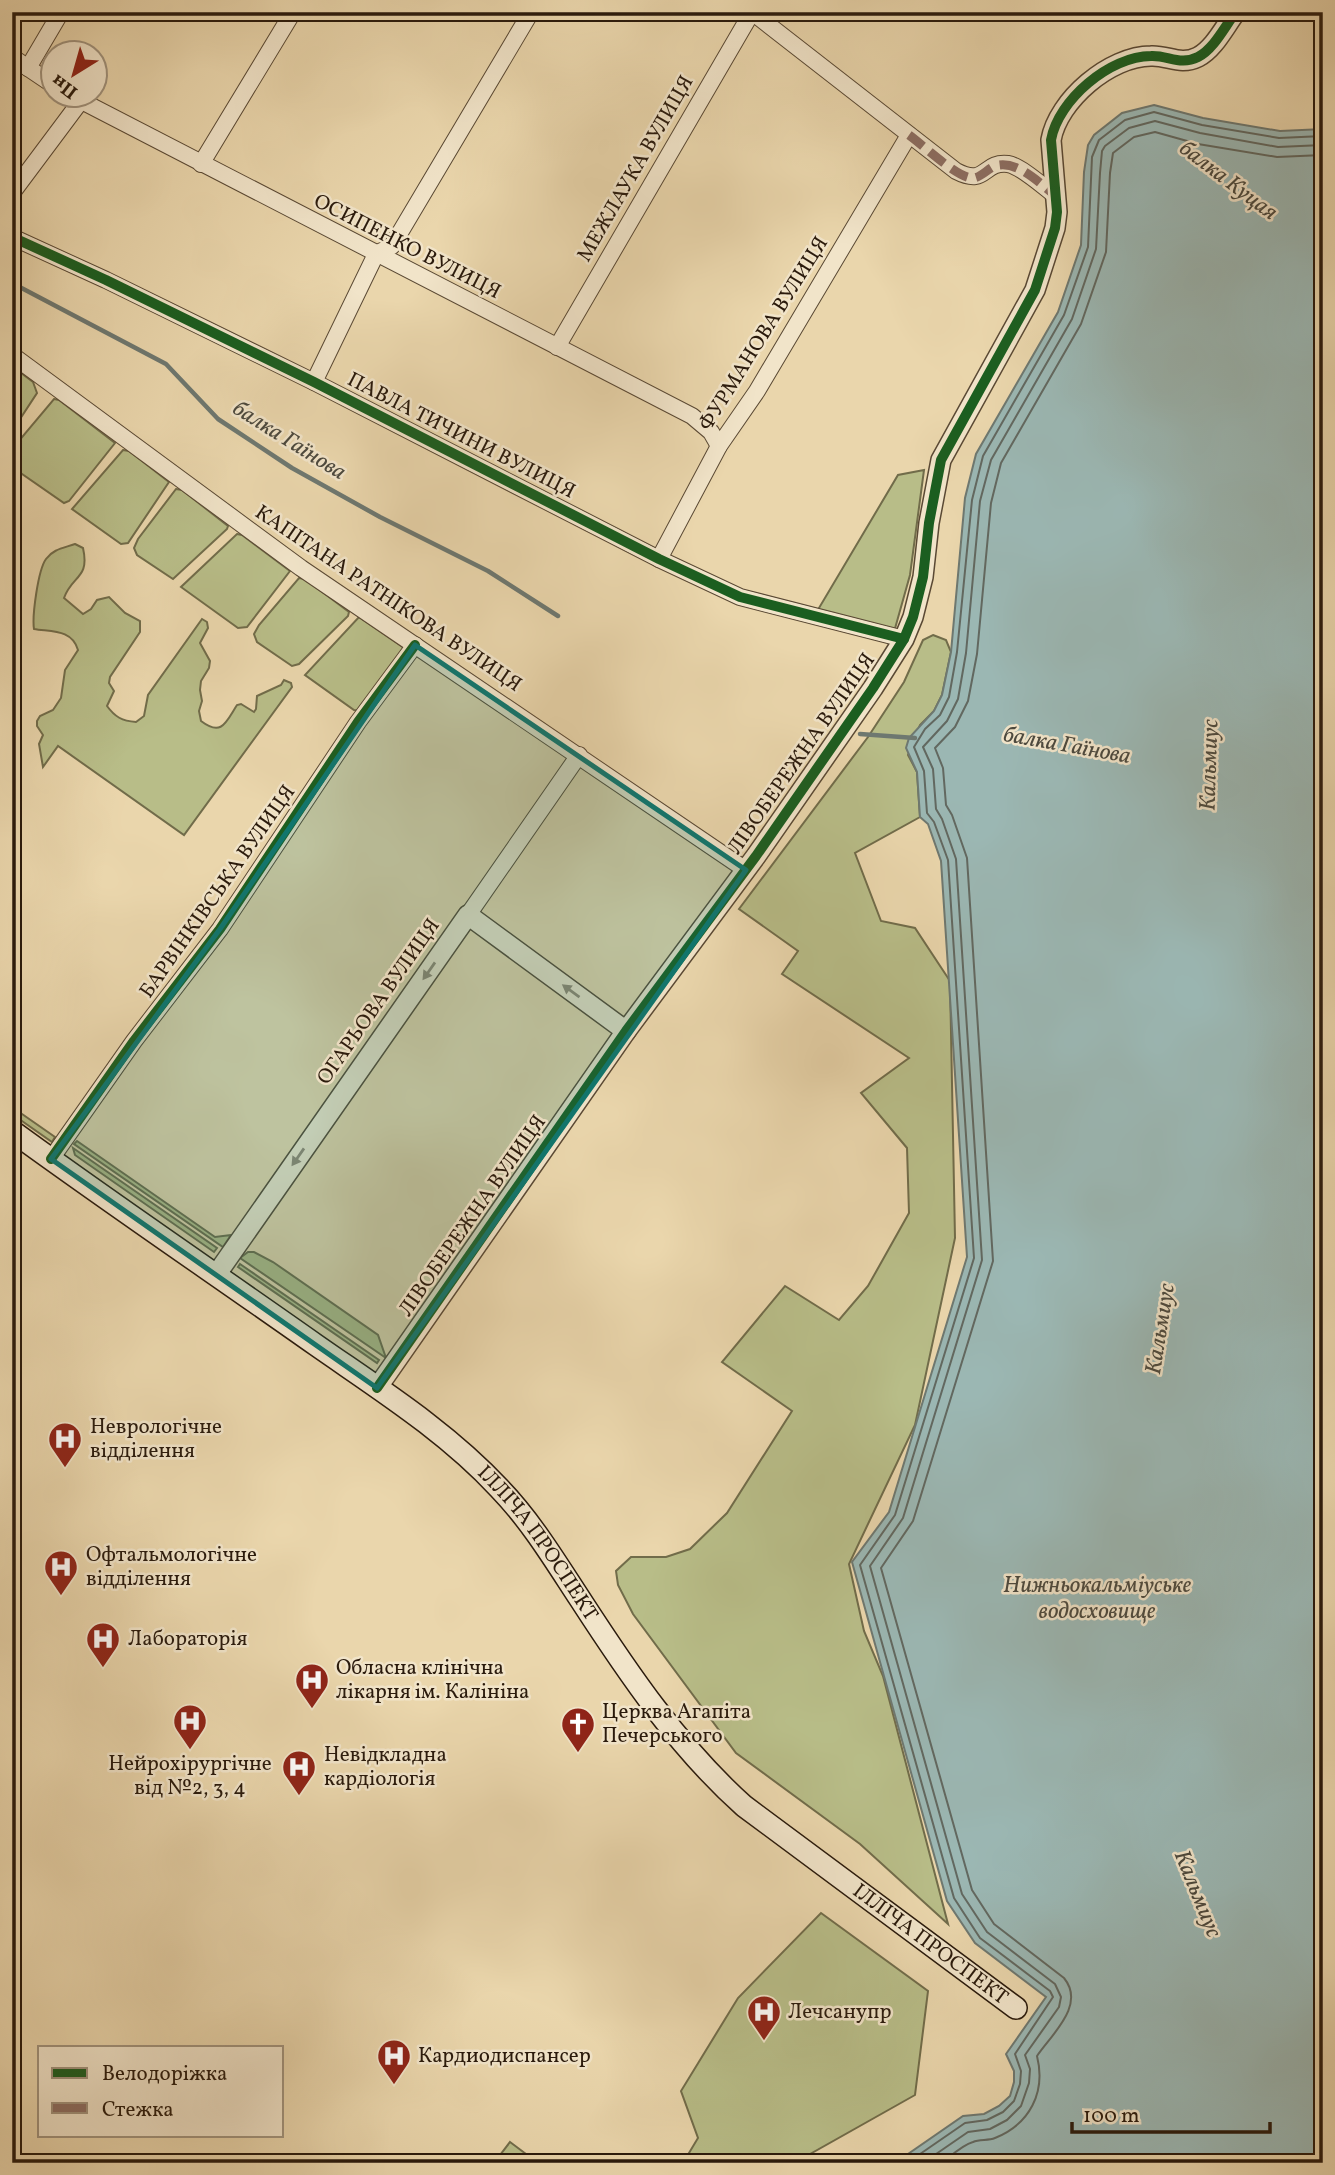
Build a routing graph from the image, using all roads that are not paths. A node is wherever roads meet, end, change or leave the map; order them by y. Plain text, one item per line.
1 (61, 12) edge
2 (293, 12) edge
3 (531, 12) edge
4 (752, 12) edge
5 (1236, 12) edge
6 (12, 57) edge
7 (28, 68) junction
8 (38, 75) edge
9 (68, 108) edge
10 (92, 108) edge
11 (909, 135) junction
12 (201, 164) junction
13 (12, 193) edge
14 (1056, 196) junction
15 (12, 237) edge
16 (376, 254) junction
17 (557, 347) junction
18 (12, 355) edge
19 (314, 382) junction
20 (719, 446) junction
21 (659, 559) junction
22 (904, 639) junction
23 (415, 645) junction
24 (579, 755) junction
25 (746, 870) junction
26 (468, 915) junction
27 (626, 1031) junction
28 (12, 1131) edge
29 (51, 1159) junction
30 (216, 1275) junction
31 (377, 1388) junction
32 (1016, 2008) dead end

1 - 7 street
2 - 12 street
3 - 16 street
4 - 11 street
4 - 17 street, МЕЖЛАУКА ВУЛИЦЯ
5 - 14 street, ЛІВОБЕРЕЖНА ВУЛИЦЯ
6 - 7 street
7 - 8 street
9 - 13 street
10 - 12 street, ОСИПЕНКО ВУЛИЦЯ
11 - 14 street
11 - 20 street, ФУРМАНОВА ВУЛИЦЯ
12 - 16 street, ОСИПЕНКО ВУЛИЦЯ
14 - 22 street, ЛІВОБЕРЕЖНА ВУЛИЦЯ
15 - 19 street, ПАВЛА ТИЧИНИ ВУЛИЦЯ
16 - 17 street, ОСИПЕНКО ВУЛИЦЯ
16 - 19 street
17 - 20 street, ОСИПЕНКО ВУЛИЦЯ
18 - 23 street, КАПІТАНА РАТНІКОВА ВУЛИЦЯ
19 - 21 street, ПАВЛА ТИЧИНИ ВУЛИЦЯ
20 - 21 street, ФУРМАНОВА ВУЛИЦЯ
21 - 22 street, ПАВЛА ТИЧИНИ ВУЛИЦЯ
22 - 25 street, ЛІВОБЕРЕЖНА ВУЛИЦЯ
23 - 24 street, КАПІТАНА РАТНІКОВА ВУЛИЦЯ
23 - 29 street, БАРВІНКІВСЬКА ВУЛИЦЯ
24 - 25 street, КАПІТАНА РАТНІКОВА ВУЛИЦЯ
24 - 26 street, ОГАРЬОВА ВУЛИЦЯ
25 - 27 street, ЛІВОБЕРЕЖНА ВУЛИЦЯ
27 -> 26 street
26 -> 30 street, ОГАРЬОВА ВУЛИЦЯ
27 - 31 street, ЛІВОБЕРЕЖНА ВУЛИЦЯ
28 - 29 main road, ІЛЛІЧА ПРОСПЕКТ
29 - 30 main road, ІЛЛІЧА ПРОСПЕКТ
30 - 31 main road, ІЛЛІЧА ПРОСПЕКТ
31 - 32 main road, ІЛЛІЧА ПРОСПЕКТ

